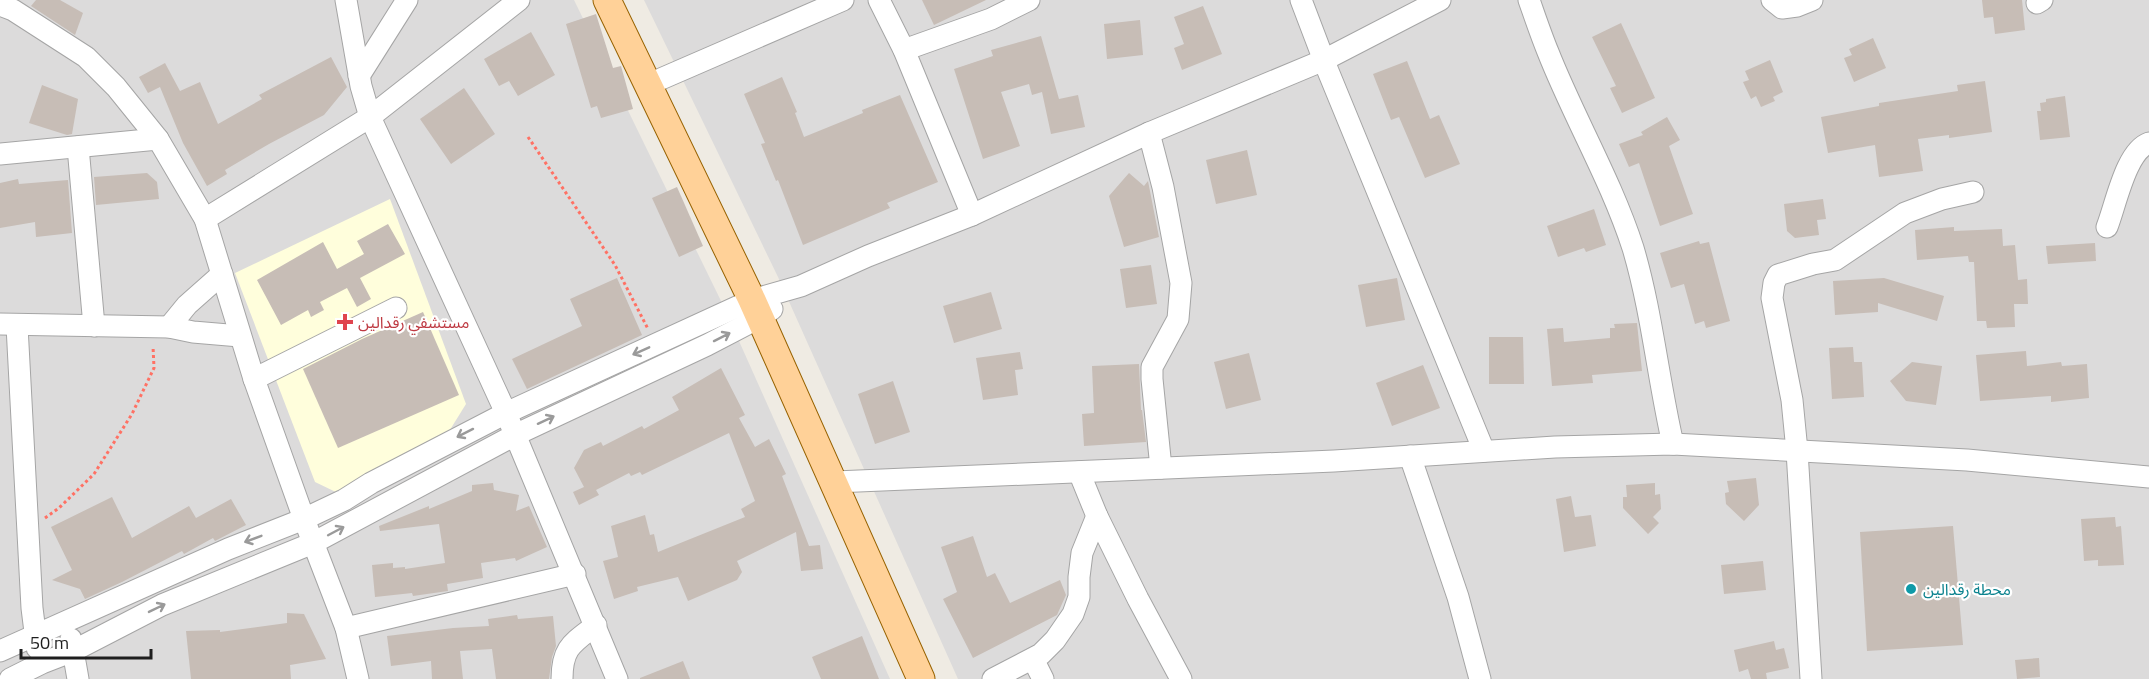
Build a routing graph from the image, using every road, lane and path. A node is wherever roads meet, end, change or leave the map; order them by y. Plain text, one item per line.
1 (346, 0) edge
2 (406, 0) edge
3 (519, 0) edge
4 (607, 0) edge
5 (843, 0) edge
6 (879, 0) edge
7 (1029, 0) edge
8 (1301, 0) edge
9 (1440, 0) edge
10 (1529, 0) edge
11 (1772, 0) edge
12 (1812, 0) edge
13 (0, 5) edge
14 (904, 50) junction
15 (1324, 60) junction
16 (359, 76) junction
17 (647, 85) junction
18 (370, 117) junction
19 (1149, 133) junction
20 (528, 137) dead end
21 (158, 139) junction
22 (2149, 143) edge
23 (78, 147) junction
24 (0, 154) edge
25 (1973, 192) dead end
26 (972, 215) junction
27 (205, 219) junction
28 (2107, 227) dead end
29 (222, 274) junction
30 (396, 308) dead end
31 (755, 309) junction
32 (9, 325) edge
33 (94, 326) junction
34 (160, 326) junction
35 (240, 336) junction
36 (656, 344) junction
37 (254, 379) junction
38 (506, 413) junction
39 (515, 435) junction
40 (1673, 444) junction
41 (1484, 451) junction
42 (1797, 451) junction
43 (1410, 456) junction
44 (1161, 468) junction
45 (1079, 472) junction
46 (2149, 477) edge
47 (835, 482) junction
48 (1097, 516) junction
49 (304, 519) junction
50 (28, 531) junction
51 (313, 543) junction
52 (574, 574) junction
53 (67, 621) junction
54 (596, 625) junction
55 (346, 628) junction
56 (34, 636) junction
57 (0, 651) edge
58 (73, 651) junction
59 (1033, 659) junction
60 (42, 663) junction
61 (10, 679) edge
62 (78, 679) edge
63 (358, 679) edge
64 (562, 679) edge
65 (617, 679) edge
66 (921, 679) edge
67 (993, 679) edge
68 (1042, 679) edge
69 (1180, 679) edge
70 (1480, 679) edge
71 (1811, 679) edge

1 - 16 street
2 - 16 street
3 - 18 street
4 - 17 main road
5 - 17 street
6 - 14 street
7 - 14 street
8 - 15 street
9 - 15 street
10 - 40 street
11 - 12 street
13 - 21 street
14 - 26 street
15 - 19 street
15 - 41 street
16 - 18 street
17 - 31 main road
18 - 27 street
18 - 38 street
19 - 26 street
19 - 44 street
20 - 36 path
21 - 23 street
21 - 27 street
22 - 28 street
23 - 24 street
23 - 33 street
25 - 42 street
26 - 31 street
27 - 29 street
29 - 34 street
29 - 35 street
30 - 37 street
31 - 36 street
39 -> 31 street
31 - 47 main road
32 - 33 street
32 - 50 street
33 - 34 street
34 - 35 street
34 - 50 path
35 - 37 street
36 -> 38 street
37 - 49 street
38 - 39 street
38 -> 49 street
51 -> 39 street
39 - 52 street
40 - 41 street
40 - 42 street
41 - 43 street
42 - 46 street
42 - 71 street
43 - 44 street
43 - 70 street
44 - 45 street
45 - 47 street
45 - 48 street
47 - 66 main road
48 - 59 street
48 - 69 street
49 - 51 street
49 -> 53 street
50 - 56 street
51 - 55 street
58 -> 51 street
52 - 54 street
52 - 55 street
53 - 56 street
53 - 58 street
54 - 64 street
54 - 65 street
55 - 63 street
56 - 57 street
56 - 60 street
58 - 60 street
58 - 62 street
59 - 67 street
59 - 68 street
60 - 61 street

